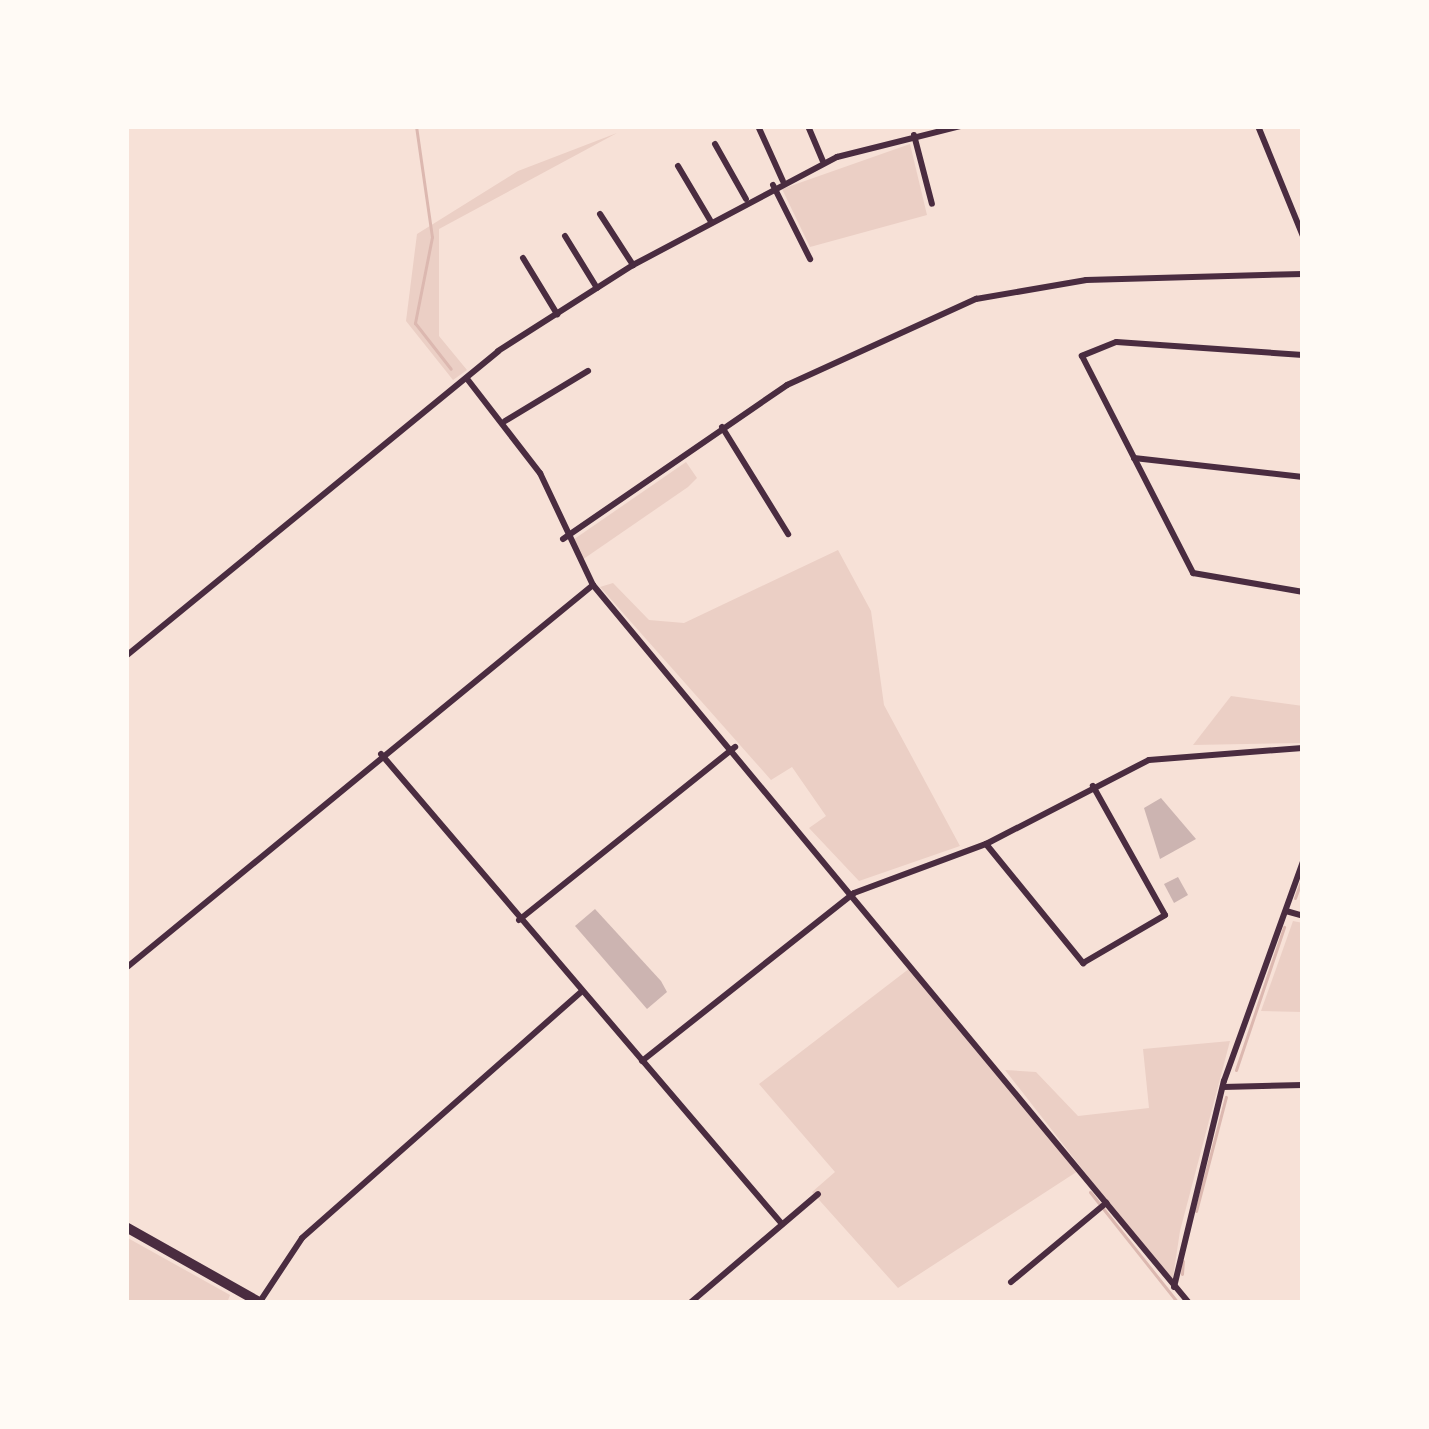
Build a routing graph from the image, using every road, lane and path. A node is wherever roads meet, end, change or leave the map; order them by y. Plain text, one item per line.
1 (758, 126) edge
2 (808, 126) edge
3 (903, 126) edge
4 (960, 126) edge
5 (1258, 126) edge
6 (947, 127) edge
7 (910, 136) junction
8 (716, 144) dead end
9 (824, 163) junction
10 (678, 166) dead end
11 (783, 181) junction
12 (773, 185) junction
13 (746, 200) junction
14 (932, 204) dead end
15 (600, 214) dead end
16 (710, 221) junction
17 (565, 236) dead end
18 (1303, 236) edge
19 (523, 259) dead end
20 (810, 259) dead end
21 (633, 266) junction
22 (1303, 274) edge
23 (597, 288) junction
24 (557, 314) junction
25 (1303, 355) edge
26 (588, 370) dead end
27 (468, 380) junction
28 (505, 421) junction
29 (722, 427) junction
30 (1134, 458) junction
31 (1303, 477) edge
32 (788, 534) dead end
33 (563, 539) junction
34 (592, 585) junction
35 (1303, 592) edge
36 (126, 656) edge
37 (735, 747) junction
38 (1303, 748) edge
39 (381, 754) junction
40 (1094, 786) junction
41 (986, 844) junction
42 (1303, 861) edge
43 (854, 892) junction
44 (1286, 911) junction
45 (1303, 916) edge
46 (519, 920) junction
47 (126, 968) edge
48 (581, 992) junction
49 (642, 1061) junction
50 (1303, 1085) edge
51 (1222, 1087) junction
52 (818, 1194) dead end
53 (1106, 1203) junction
54 (782, 1224) junction
55 (126, 1227) edge
56 (1011, 1282) dead end
57 (1174, 1288) junction
58 (260, 1303) edge
59 (690, 1303) edge
60 (1189, 1303) edge

1 - 11 street
2 - 9 street
3 - 7 street
4 - 6 street
5 - 18 street
6 - 7 street
7 - 9 street
7 - 14 street
8 - 13 street
9 - 11 street
10 - 16 street
11 - 12 street
12 - 13 street
12 - 20 street
13 - 16 street
15 - 21 street
16 - 21 street
17 - 23 street
19 - 24 street
21 - 23 street
22 - 29 street
23 - 24 street
24 - 27 street
25 - 30 street
26 - 28 street
27 - 28 street
27 - 36 street
28 - 33 street
29 - 32 street
29 - 33 street
30 - 31 street
30 - 35 street
33 - 34 street
34 - 37 street
34 - 39 street
37 - 43 street
37 - 46 street
38 - 40 street
39 - 46 street
39 - 47 street
40 - 41 street
40 - 41 street
41 - 43 street
42 - 44 street
43 - 49 street
43 - 53 street
44 - 45 street
44 - 51 street
46 - 48 street
48 - 49 street
48 - 58 street
49 - 54 street
50 - 51 street
51 - 57 street
52 - 54 street
53 - 56 street
53 - 57 street
54 - 59 street
55 - 58 main road
57 - 60 street

